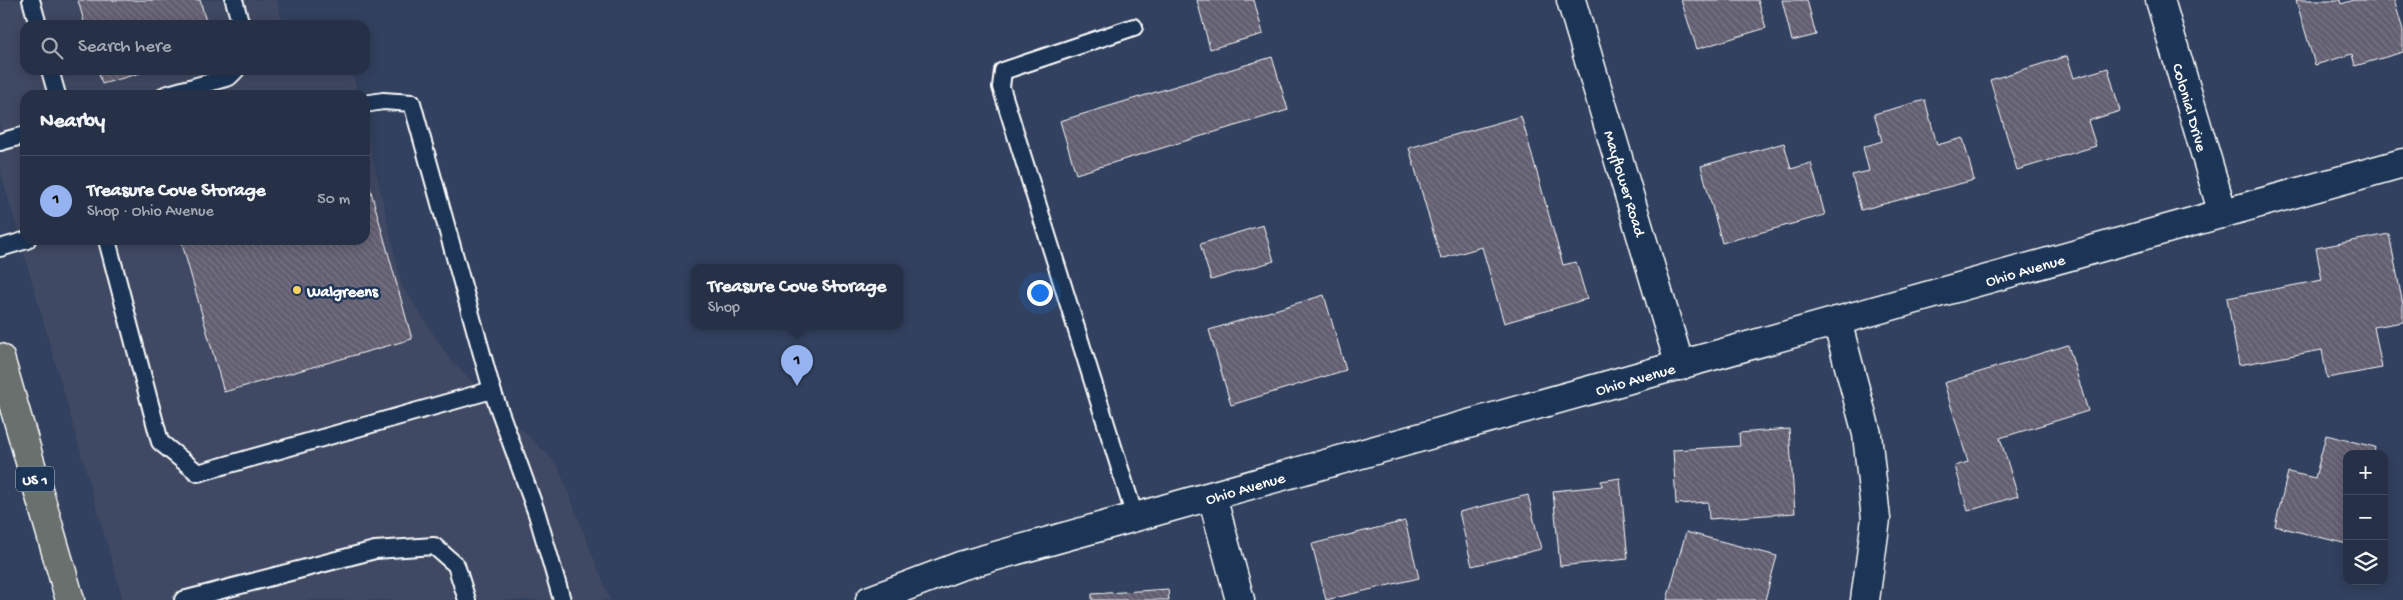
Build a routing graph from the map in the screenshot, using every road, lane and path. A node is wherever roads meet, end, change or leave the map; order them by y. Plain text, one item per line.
1 (31, 0) edge
2 (234, 0) edge
3 (1571, 0) edge
4 (2160, 0) edge
5 (37, 20) edge
6 (240, 20) edge
7 (1134, 27) dead end
8 (51, 75) edge
9 (232, 75) edge
10 (56, 90) edge
11 (183, 90) edge
12 (370, 103) edge
13 (20, 136) edge
14 (0, 142) edge
15 (2403, 163) edge
16 (2223, 214) junction
17 (20, 242) edge
18 (107, 245) edge
19 (0, 248) edge
20 (1837, 321) junction
21 (0, 358) edge
22 (1680, 366) junction
23 (492, 390) junction
24 (6, 403) edge
25 (1212, 496) junction
26 (1135, 518) junction
27 (70, 600) edge
28 (183, 600) edge
29 (467, 600) edge
30 (562, 600) edge
31 (870, 600) edge
32 (1240, 600) edge
33 (1866, 600) edge

1 - 5 lane
2 - 6 lane
3 - 22 street, Mayflower Road
4 - 16 street, Colonial Drive
7 - 26 lane
8 - 10 lane
9 - 11 lane
12 - 23 lane
13 - 14 lane
15 - 16 street, Ohio Avenue
16 - 20 street, Ohio Avenue
17 - 19 lane
18 - 23 lane
20 - 22 street, Ohio Avenue
20 - 33 street
21 - 24 main road, US 1
22 - 25 street, Ohio Avenue
23 - 30 lane
24 - 27 main road, US 1
25 - 26 street, Ohio Avenue
25 - 32 street
26 - 31 street, Ohio Avenue
28 - 29 lane

